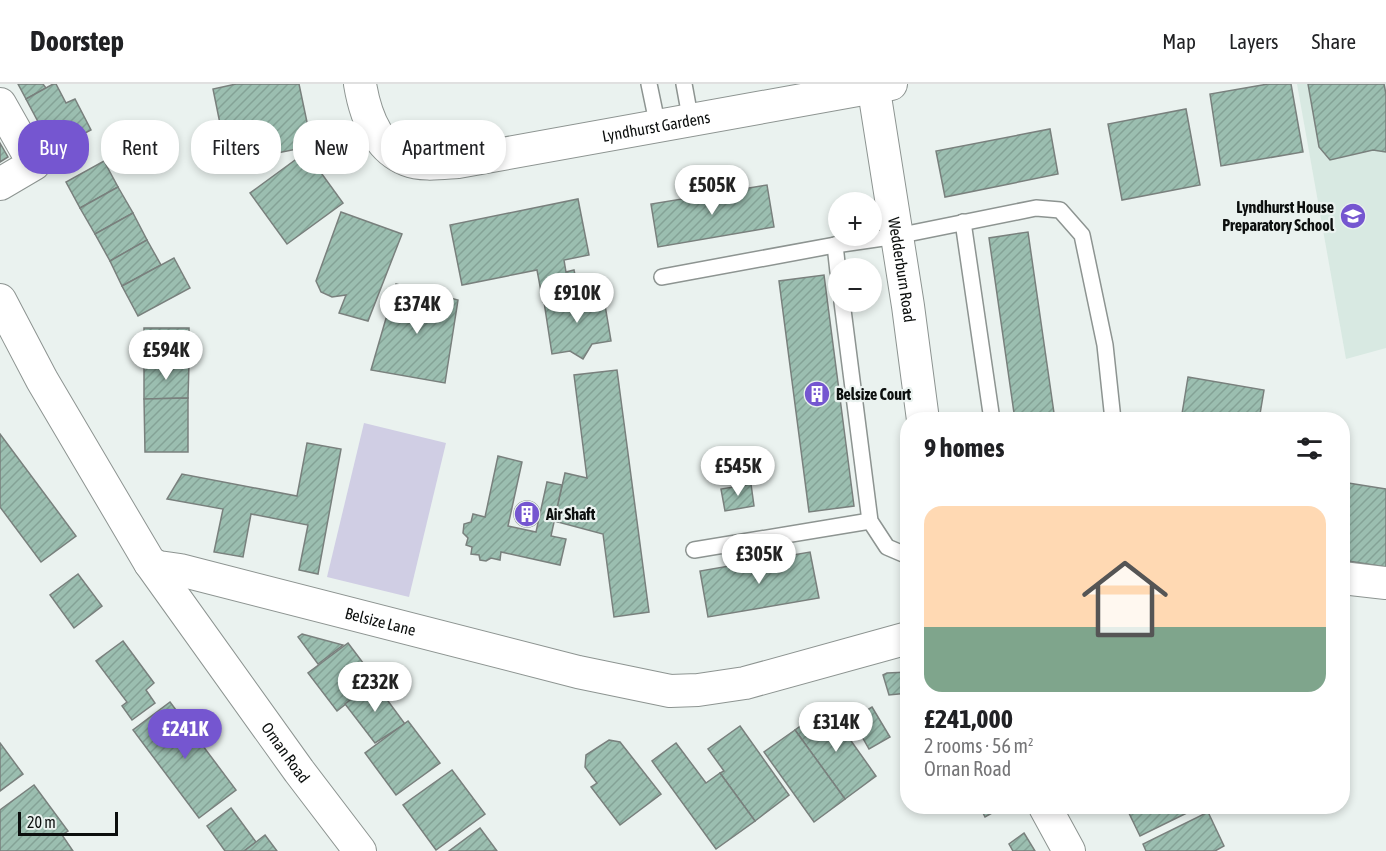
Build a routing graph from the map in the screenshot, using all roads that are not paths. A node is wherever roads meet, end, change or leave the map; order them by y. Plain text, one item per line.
1 (360, 84) edge
2 (649, 84) edge
3 (684, 84) edge
4 (879, 85) edge
5 (0, 104) edge
6 (691, 122) junction
7 (658, 127) junction
8 (0, 184) edge
9 (963, 222) junction
10 (897, 236) junction
11 (882, 238) edge
12 (830, 246) edge
13 (662, 277) dead end
14 (0, 300) edge
15 (843, 312) edge
16 (922, 412) edge
17 (991, 412) edge
18 (1112, 412) edge
19 (870, 521) junction
20 (694, 550) dead end
21 (900, 553) edge
22 (150, 562) junction
23 (1350, 579) edge
24 (1386, 583) edge
25 (900, 640) edge
26 (1050, 814) edge
27 (360, 851) edge
28 (1069, 851) edge

1 - 7 street, Lyndhurst Gardens
2 - 7 lane
3 - 6 lane
4 - 6 street, Lyndhurst Gardens
4 - 10 street, Wedderburn Road
5 - 8 street
6 - 7 street, Lyndhurst Gardens
9 - 10 lane
9 - 17 lane
9 - 18 lane
10 - 11 lane
10 - 16 street, Wedderburn Road
12 - 13 lane
14 - 22 street
15 - 19 lane
19 - 20 lane
19 - 21 lane
22 - 25 street, Belsize Lane
22 - 27 street, Ornan Road
23 - 24 street
26 - 28 street

